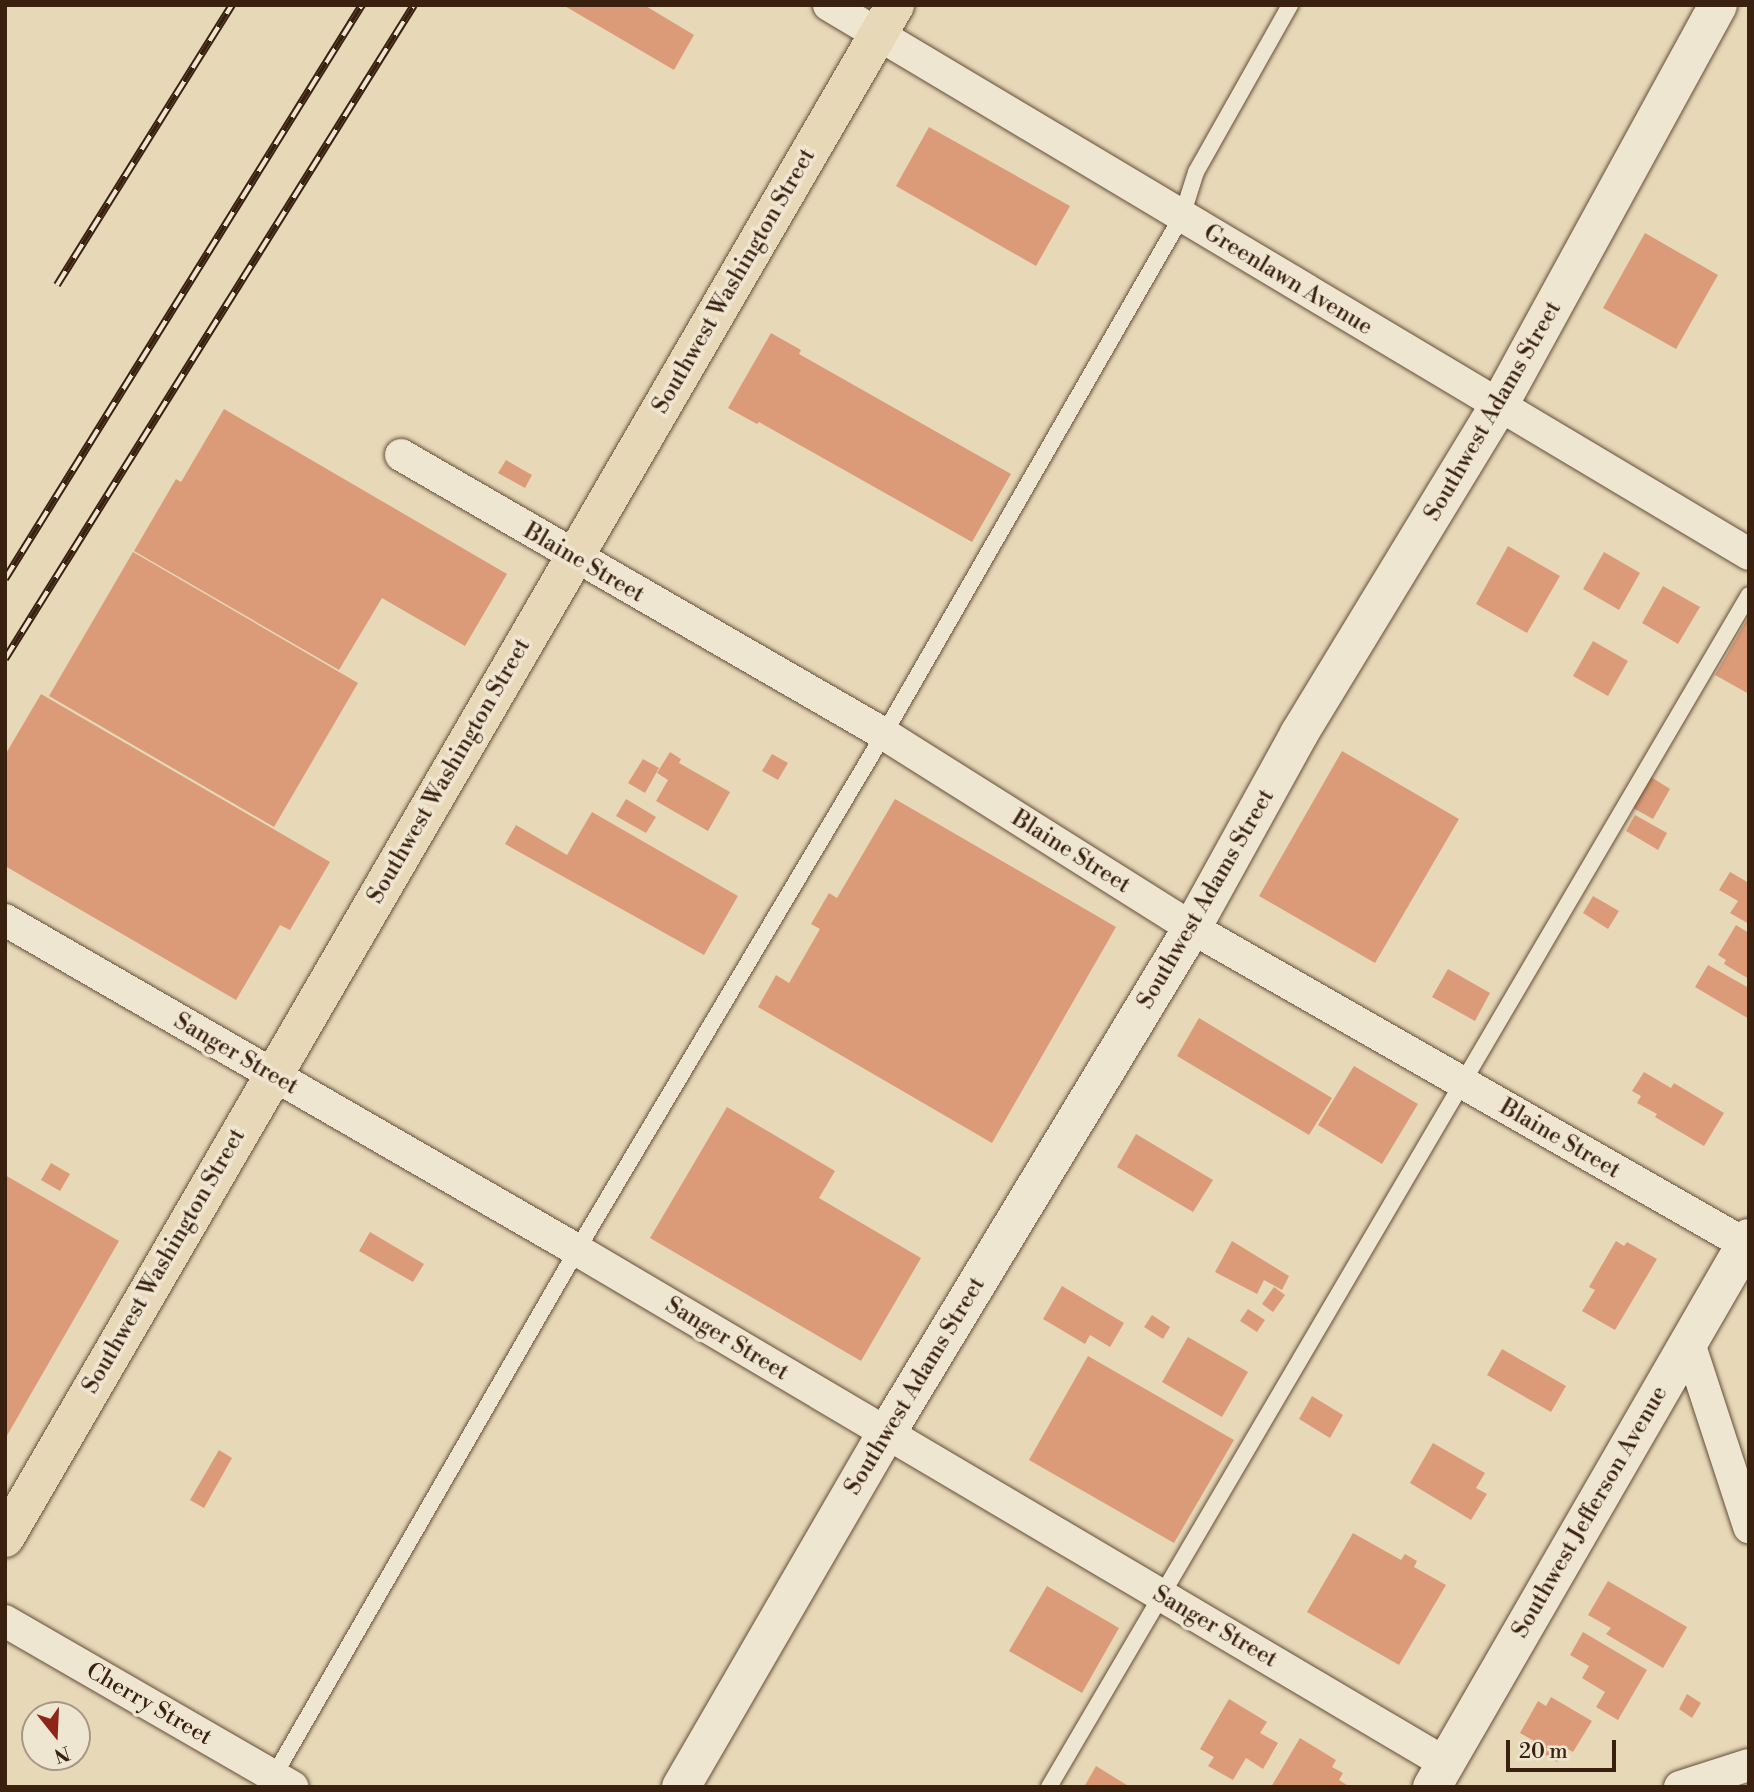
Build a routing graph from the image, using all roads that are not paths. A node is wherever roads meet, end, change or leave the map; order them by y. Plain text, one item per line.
1 (829, 5) edge
2 (1290, 5) edge
3 (1718, 5) edge
4 (886, 20) edge
5 (1182, 216) junction
6 (1498, 407) junction
7 (401, 455) dead end
8 (1749, 554) edge
9 (573, 557) junction
10 (1749, 595) edge
11 (884, 734) junction
12 (5, 920) edge
13 (1192, 929) junction
14 (272, 1075) junction
15 (1461, 1082) junction
16 (1747, 1241) edge
17 (577, 1250) junction
18 (1689, 1343) junction
19 (886, 1434) junction
20 (1749, 1527) edge
21 (5, 1538) edge
22 (1163, 1597) junction
23 (5, 1621) edge
24 (1749, 1765) edge
25 (1438, 1775) edge
26 (278, 1783) edge
27 (681, 1787) edge
28 (1049, 1787) edge
29 (1680, 1787) edge

1 - 4 street, Greenlawn Avenue
2 - 5 lane
3 - 6 main road, Southwest Adams Street
4 - 5 street, Greenlawn Avenue
4 - 9 main road, Southwest Washington Street
5 - 6 street, Greenlawn Avenue
5 - 11 lane
6 - 8 street, Greenlawn Avenue
6 - 13 main road, Southwest Adams Street
7 - 9 street, Blaine Street
9 - 11 street, Blaine Street
9 - 14 main road, Southwest Washington Street
10 - 15 lane
11 - 13 street, Blaine Street
11 - 17 lane
12 - 14 street, Sanger Street
13 - 15 street, Blaine Street
13 - 19 main road, Southwest Adams Street
14 - 17 street, Sanger Street
14 - 21 main road, Southwest Washington Street
15 - 16 street, Blaine Street
15 - 22 lane
16 - 18 main road, Southwest Jefferson Avenue
17 - 19 street, Sanger Street
17 - 26 lane
18 - 20 street
18 - 25 main road, Southwest Jefferson Avenue
19 - 22 street, Sanger Street
19 - 27 main road, Southwest Adams Street
22 - 25 street, Sanger Street
22 - 28 lane
23 - 26 street, Cherry Street
24 - 29 street

